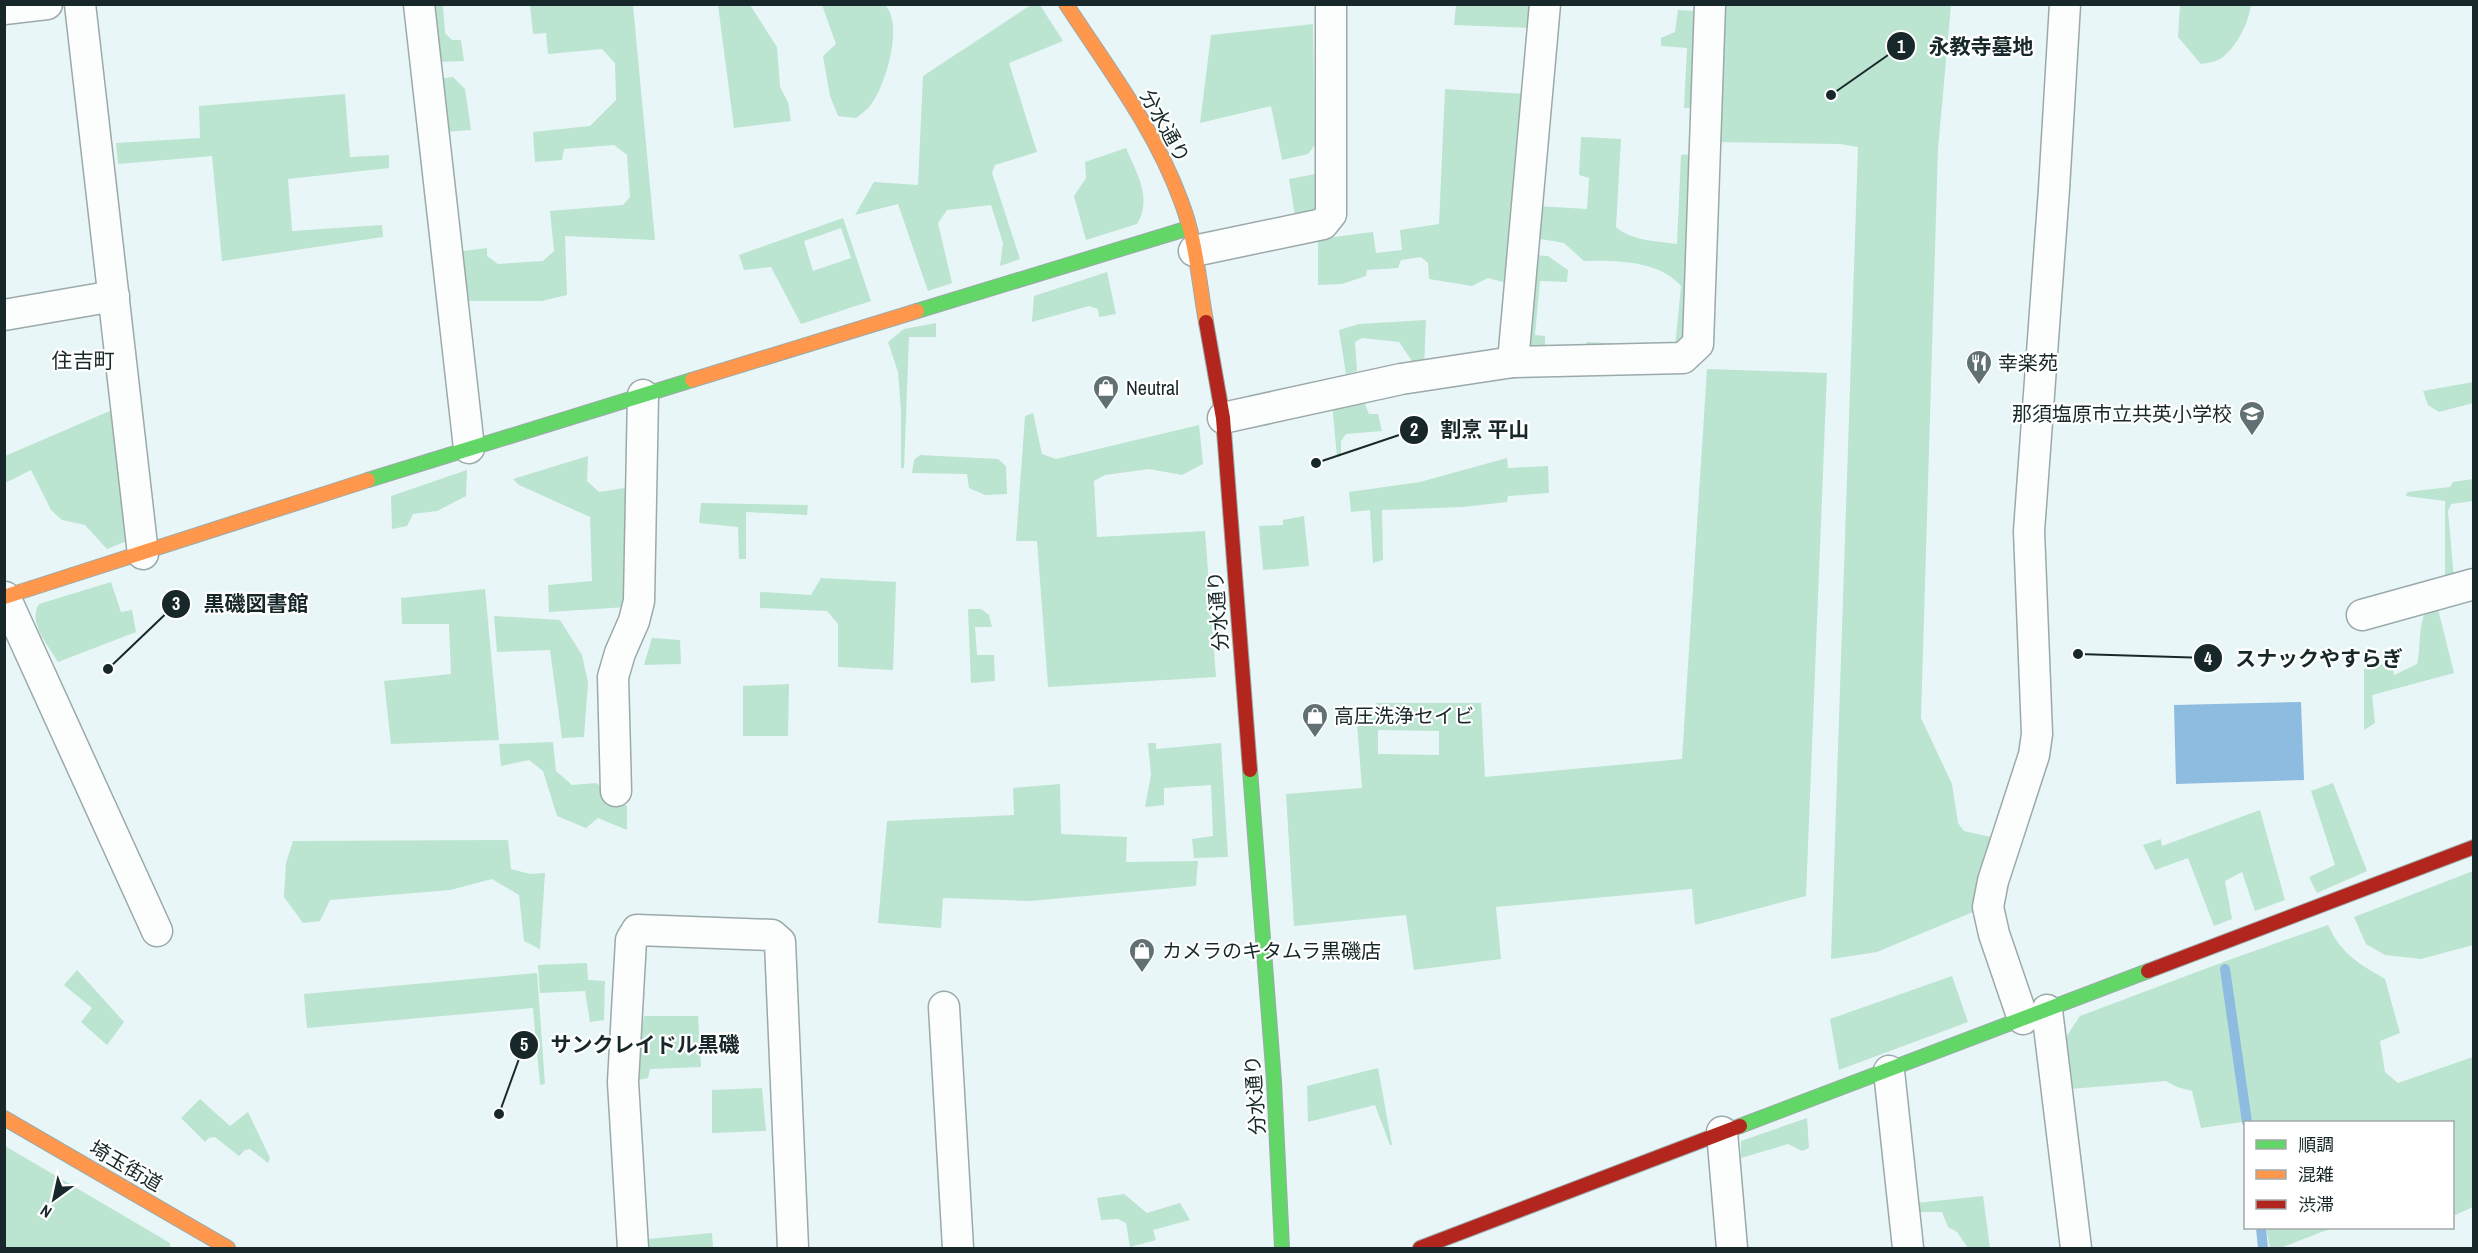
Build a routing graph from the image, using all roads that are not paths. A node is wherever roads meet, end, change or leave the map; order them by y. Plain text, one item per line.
1 (47, 4) edge
2 (80, 4) edge
3 (419, 4) edge
4 (1066, 4) edge
5 (1331, 4) edge
6 (1545, 4) edge
7 (1710, 4) edge
8 (2065, 4) edge
9 (4, 9) edge
10 (1192, 239) junction
11 (114, 296) junction
12 (4, 315) edge
13 (1513, 362) junction
14 (643, 395) junction
15 (1223, 418) junction
16 (469, 448) junction
17 (143, 554) junction
18 (2474, 584) edge
19 (5, 597) edge
20 (2362, 615) dead end
21 (616, 791) dead end
22 (2474, 847) edge
23 (157, 931) dead end
24 (944, 1007) dead end
25 (2035, 1015) junction
26 (1888, 1071) junction
27 (4, 1118) edge
28 (1722, 1132) junction
29 (228, 1248) edge
30 (633, 1248) edge
31 (793, 1248) edge
32 (958, 1248) edge
33 (1282, 1248) edge
34 (1420, 1248) edge
35 (1732, 1248) edge
36 (1908, 1248) edge
37 (2076, 1248) edge

1 - 9 street
2 - 11 street
3 - 16 street
4 - 10 street, 分水通り
5 - 10 street
6 - 13 street
7 - 13 street
8 - 25 street
10 - 14 street
10 - 15 street, 分水通り
11 - 12 street
11 - 17 street
13 - 15 street
14 - 16 street
14 - 21 street
15 - 33 street, 分水通り
16 - 17 street
17 - 19 street
18 - 20 street
19 - 23 street
22 - 25 street
24 - 32 street
25 - 26 street
25 - 37 street
26 - 28 street
26 - 36 street
27 - 29 street, 埼玉街道
28 - 34 street
28 - 35 street
30 - 31 street

